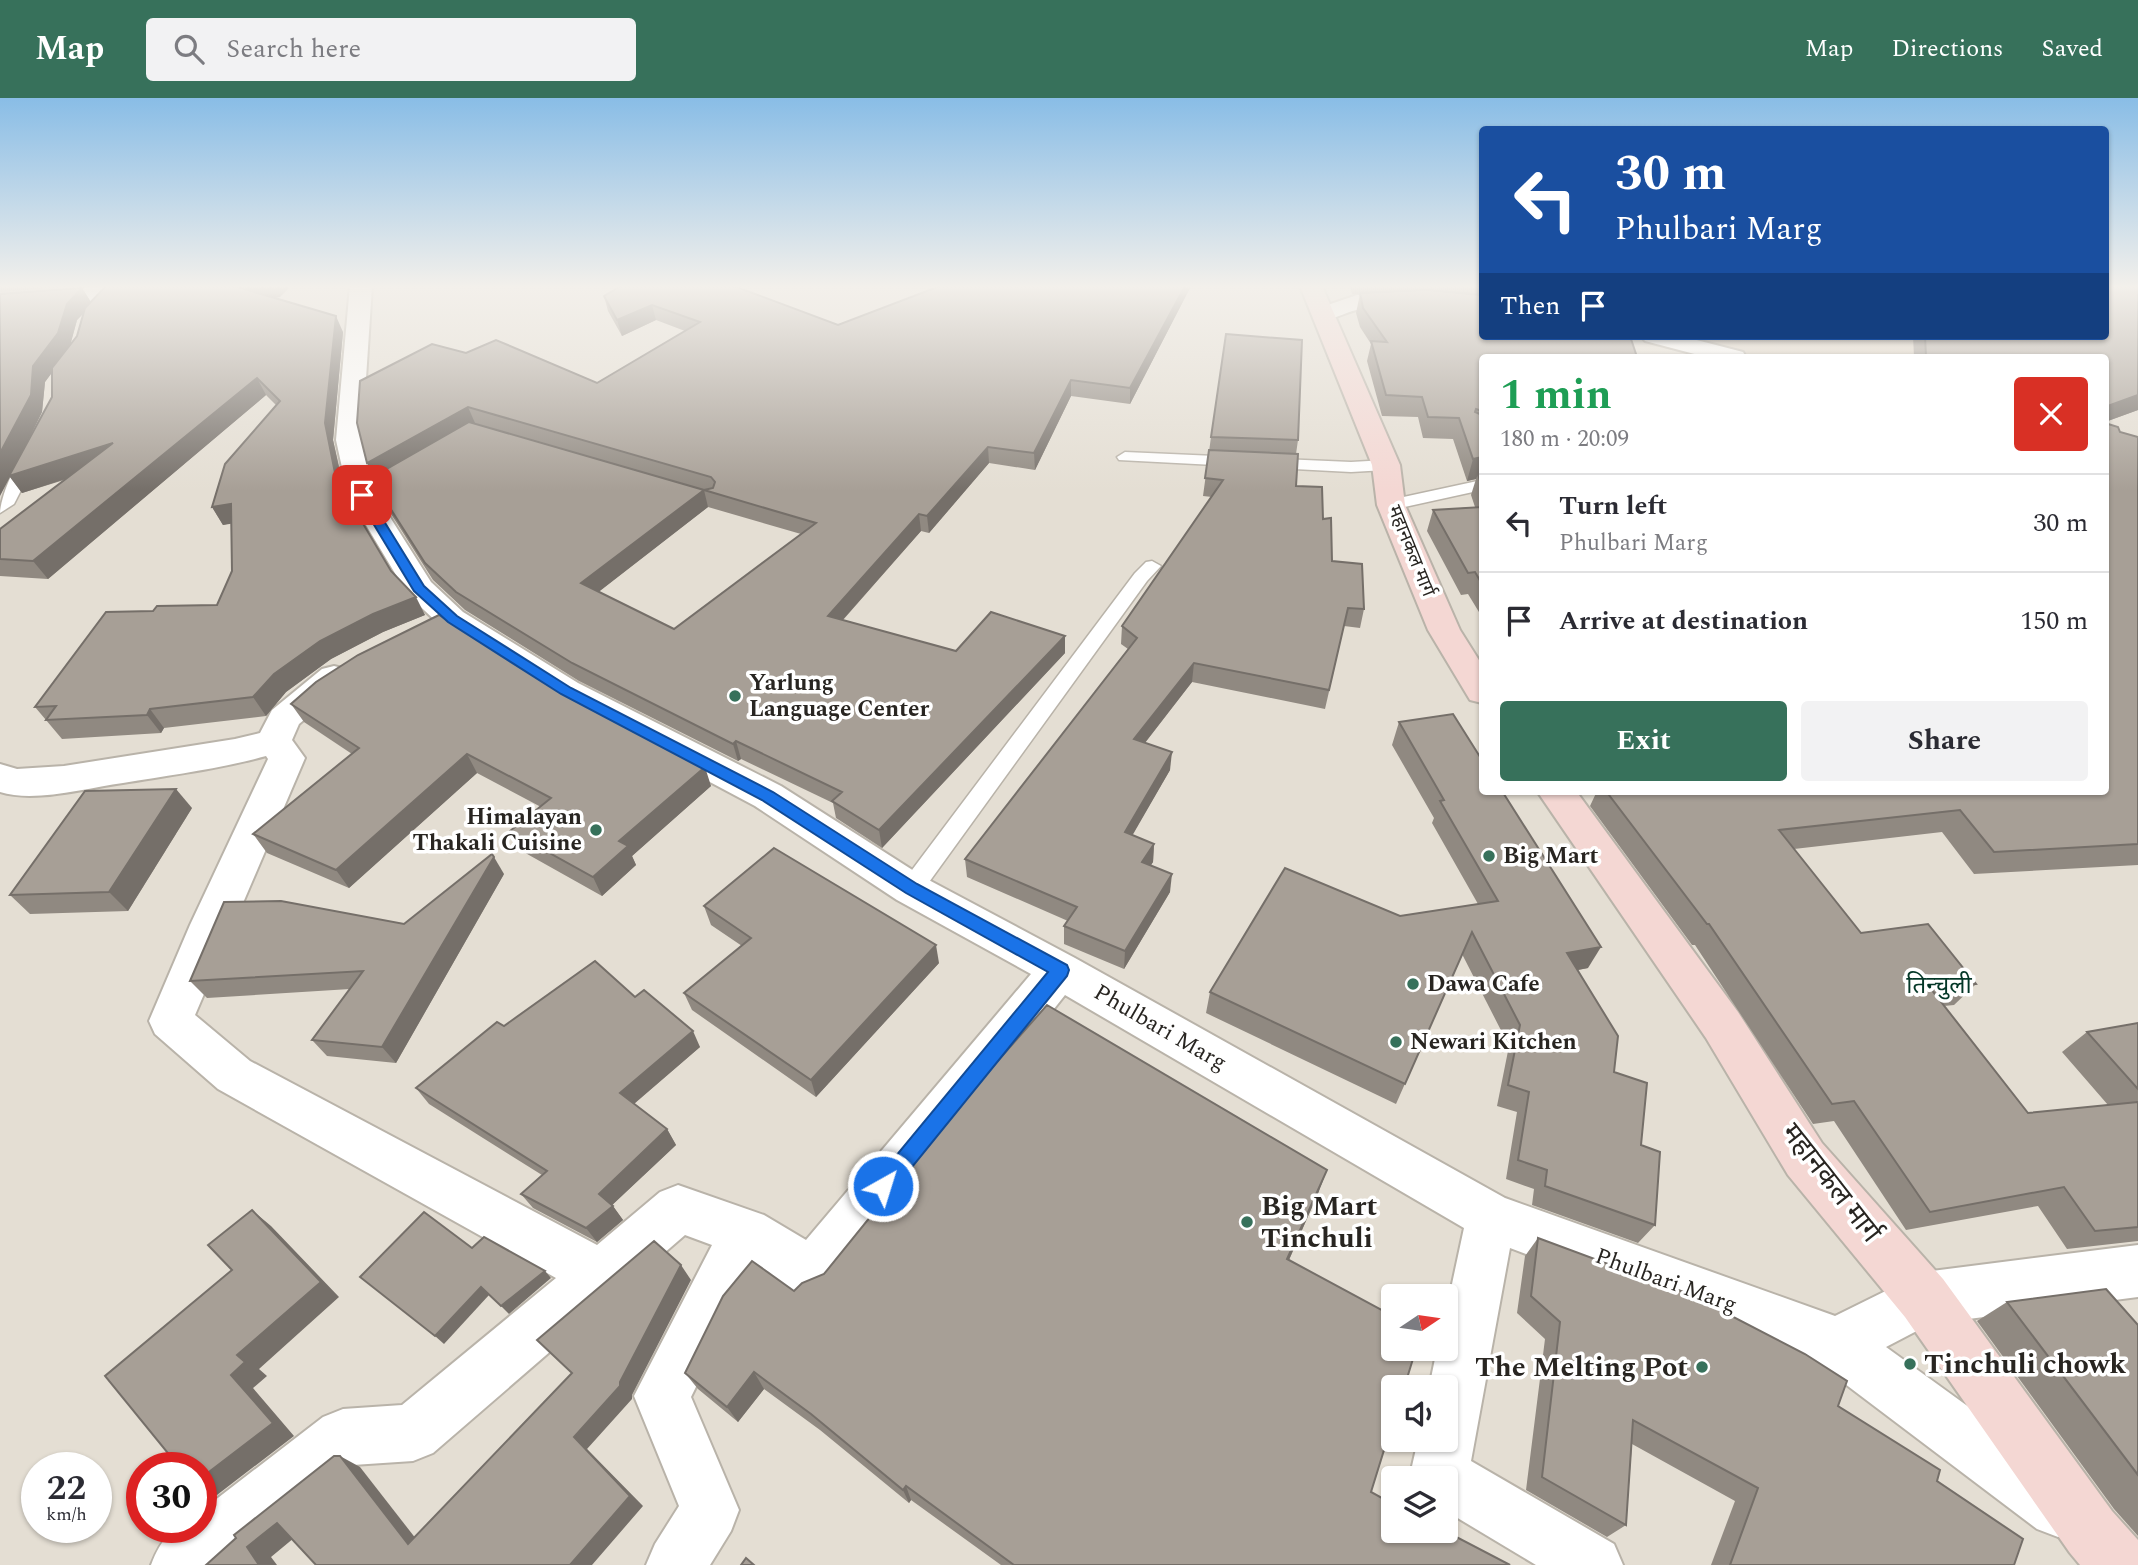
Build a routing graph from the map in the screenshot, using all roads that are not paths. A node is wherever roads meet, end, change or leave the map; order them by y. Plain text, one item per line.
1 (356, 354) edge
2 (1341, 354) edge
3 (35, 447) edge
4 (1125, 457) dead end
5 (1386, 465) junction
6 (1479, 486) edge
7 (1391, 505) junction
8 (0, 508) edge
9 (1152, 566) dead end
10 (452, 619) junction
11 (415, 634) edge
12 (357, 665) edge
13 (1479, 687) edge
14 (274, 741) junction
15 (0, 776) edge
16 (1559, 795) edge
17 (911, 889) junction
18 (1060, 970) junction
19 (1491, 1217) junction
20 (746, 1232) junction
21 (2138, 1271) edge
22 (601, 1275) junction
23 (1924, 1298) junction
24 (1838, 1344) junction
25 (1441, 1466) edge
26 (1458, 1487) edge
27 (2105, 1548) edge
28 (181, 1565) edge
29 (676, 1565) edge
30 (1593, 1565) edge

1 - 10 street, Phulbari Marg
2 - 5 main road, महानकल मार्ग
3 - 8 lane
4 - 5 lane
5 - 7 main road, महानकल मार्ग
6 - 7 lane
7 - 13 main road, महानकल मार्ग
9 - 17 lane
10 - 11 street
10 - 17 street, Phulbari Marg
12 - 14 street
14 - 15 street
14 - 22 street
16 - 23 main road, महानकल मार्ग
17 - 18 street, Phulbari Marg
18 - 19 street, Phulbari Marg
18 - 20 street
19 - 24 street, Phulbari Marg
19 - 25 street
20 - 22 street
20 - 29 street
21 - 23 street
22 - 28 street
23 - 24 street
23 - 27 main road, महानकल मार्ग
24 - 27 street, Phulbari Marg
26 - 30 street

